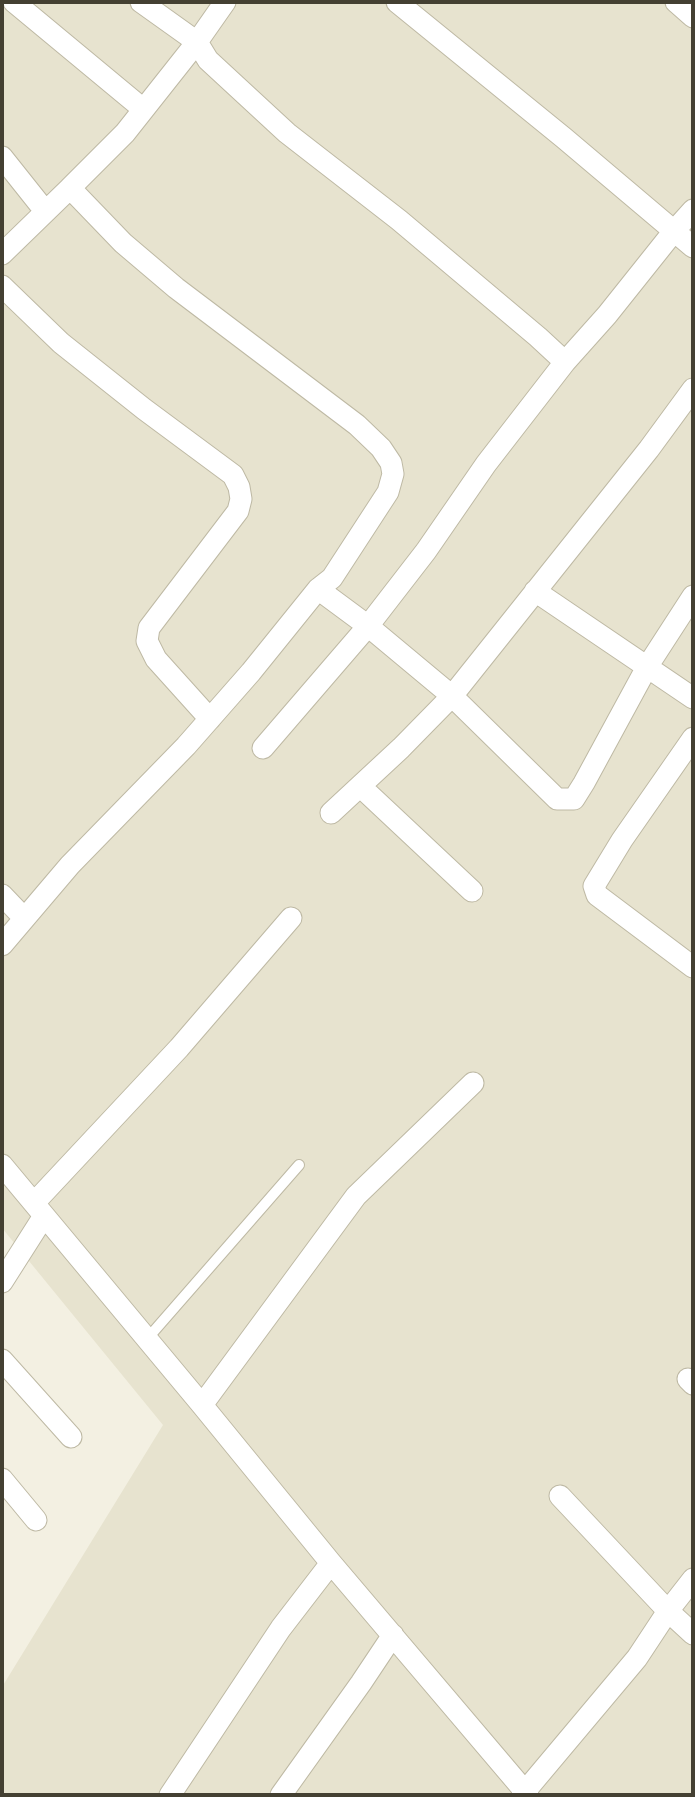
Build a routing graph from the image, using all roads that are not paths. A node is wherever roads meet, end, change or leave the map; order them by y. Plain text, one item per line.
1 (15, 2) edge
2 (141, 2) edge
3 (225, 2) edge
4 (397, 2) edge
5 (676, 2) edge
6 (693, 17) edge
7 (197, 42) junction
8 (144, 109) junction
9 (2, 157) edge
10 (70, 188) junction
11 (693, 210) edge
12 (45, 211) junction
13 (674, 231) junction
14 (693, 247) edge
15 (2, 254) edge
16 (2, 286) edge
17 (565, 362) junction
18 (693, 389) edge
19 (318, 589) junction
20 (535, 591) junction
21 (693, 596) edge
22 (368, 626) junction
23 (647, 667) junction
24 (452, 695) junction
25 (693, 698) edge
26 (210, 719) junction
27 (693, 738) edge
28 (263, 748) dead end
29 (685, 769) edge
30 (360, 786) junction
31 (331, 813) dead end
32 (472, 891) dead end
33 (2, 895) edge
34 (24, 918) junction
35 (291, 919) dead end
36 (2, 945) edge
37 (693, 967) edge
38 (473, 1083) dead end
39 (2, 1165) edge
40 (299, 1165) dead end
41 (39, 1210) junction
42 (2, 1282) edge
43 (147, 1339) junction
44 (2, 1360) edge
45 (202, 1405) junction
46 (71, 1437) dead end
47 (2, 1479) edge
48 (560, 1496) dead end
49 (36, 1520) dead end
50 (331, 1563) junction
51 (693, 1579) edge
52 (668, 1611) junction
53 (693, 1634) edge
54 (393, 1635) junction
55 (525, 1794) edge
56 (170, 1795) edge
57 (281, 1795) edge

1 - 8 street
2 - 7 street
3 - 7 street
4 - 13 street
5 - 6 street
7 - 8 street
7 - 17 street
8 - 10 street
9 - 12 street
10 - 12 street
10 - 19 street
11 - 13 street
12 - 15 street
13 - 14 street
13 - 17 street
16 - 26 street
17 - 22 street
18 - 20 street
19 - 22 street
19 - 26 street
20 - 23 street
20 - 24 street
21 - 23 street
22 - 24 street
22 - 28 street
23 - 24 street
23 - 25 street
24 - 30 street
26 - 34 street
27 - 29 street
29 - 37 street
30 - 31 street
30 - 32 street
33 - 34 street
34 - 36 street
35 - 41 street
38 - 45 street
39 - 41 street
40 - 43 lane
41 - 42 street
41 - 43 street
43 - 45 street
44 - 46 street
45 - 50 street
47 - 49 street
48 - 52 street
50 - 54 street
50 - 56 street
51 - 52 street
52 - 53 street
52 - 55 street
54 - 55 street
54 - 57 street

